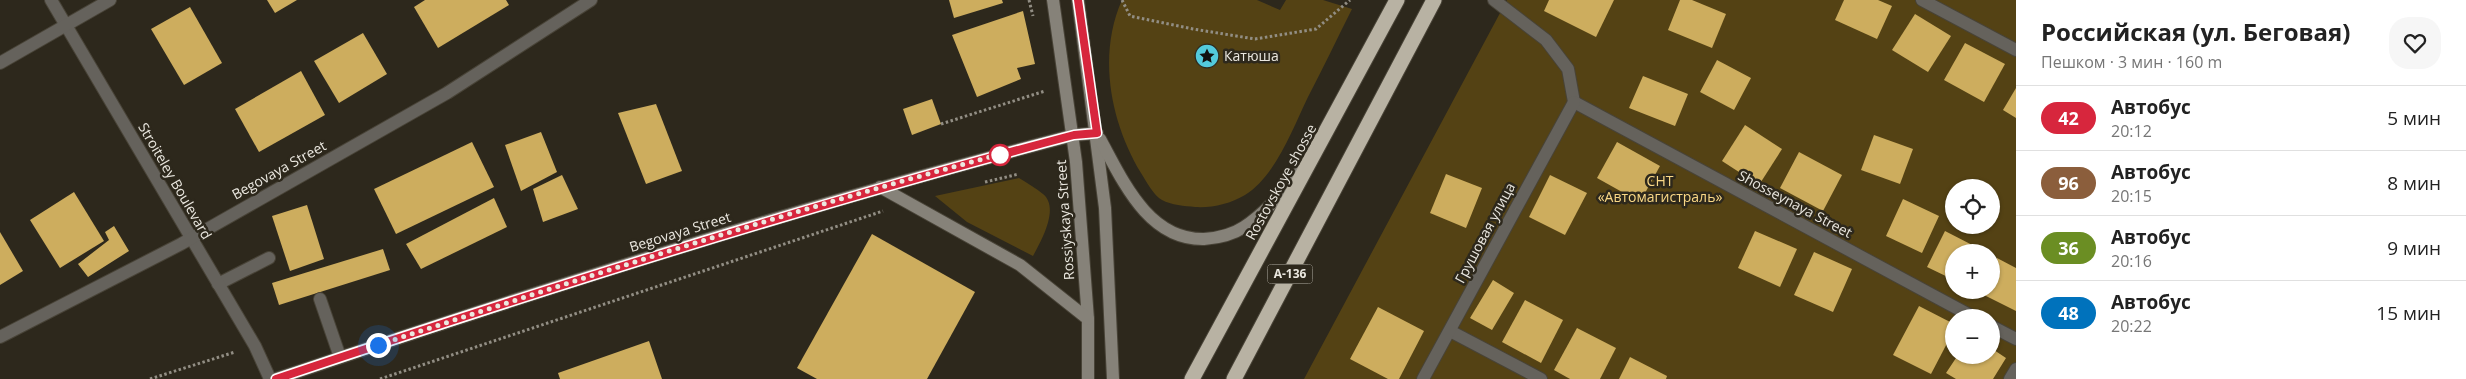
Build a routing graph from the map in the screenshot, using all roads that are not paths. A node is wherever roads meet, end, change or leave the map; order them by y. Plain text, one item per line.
1 (51, 0) edge
2 (110, 0) edge
3 (591, 0) edge
4 (1053, 0) edge
5 (1078, 0) edge
6 (1397, 0) edge
7 (1434, 0) edge
8 (1494, 0) edge
9 (1922, 0) edge
10 (66, 25) junction
11 (2016, 50) edge
12 (0, 63) edge
13 (1574, 102) junction
14 (1097, 133) junction
15 (1074, 135) junction
16 (1315, 154) junction
17 (880, 187) junction
18 (191, 237) junction
19 (269, 258) dead end
20 (218, 284) junction
21 (320, 299) dead end
22 (1958, 309) edge
23 (1088, 319) junction
24 (1450, 330) junction
25 (2000, 331) edge
26 (0, 337) edge
27 (2016, 339) edge
28 (340, 357) junction
29 (2016, 369) edge
30 (270, 379) edge
31 (276, 379) edge
32 (1088, 379) edge
33 (1113, 379) edge
34 (1192, 379) edge
35 (1234, 379) edge
36 (1423, 379) edge
37 (1541, 379) edge
38 (2010, 379) edge

1 - 10 street, Stroiteley Boulevard
2 - 10 street
3 - 18 street, Begovaya Street
4 - 15 street, Rossiyskaya Street
5 - 14 street
6 - 16 highway, Rostovskoye shosse / А-136
7 - 35 highway, А-136
8 - 13 street
9 - 11 street
10 - 12 street
10 - 18 street, Stroiteley Boulevard
13 - 22 street, Shosseynaya Street
13 - 24 street, Грушовая улица
14 - 15 street, Begovaya Street
14 - 16 street, А-136
14 - 33 street
15 - 17 street, Begovaya Street
15 - 23 street, Rossiyskaya Street
16 - 34 highway, Rostovskoye shosse / А-136
17 - 23 street
17 - 28 street, Begovaya Street
18 - 20 street, Stroiteley Boulevard
18 - 26 street, Begovaya Street
19 - 20 street
20 - 30 street, Stroiteley Boulevard
21 - 28 street
23 - 32 street, Rossiyskaya Street
24 - 36 street, Грушовая улица
24 - 37 street
25 - 27 street
28 - 31 street, Begovaya Street
29 - 38 street

